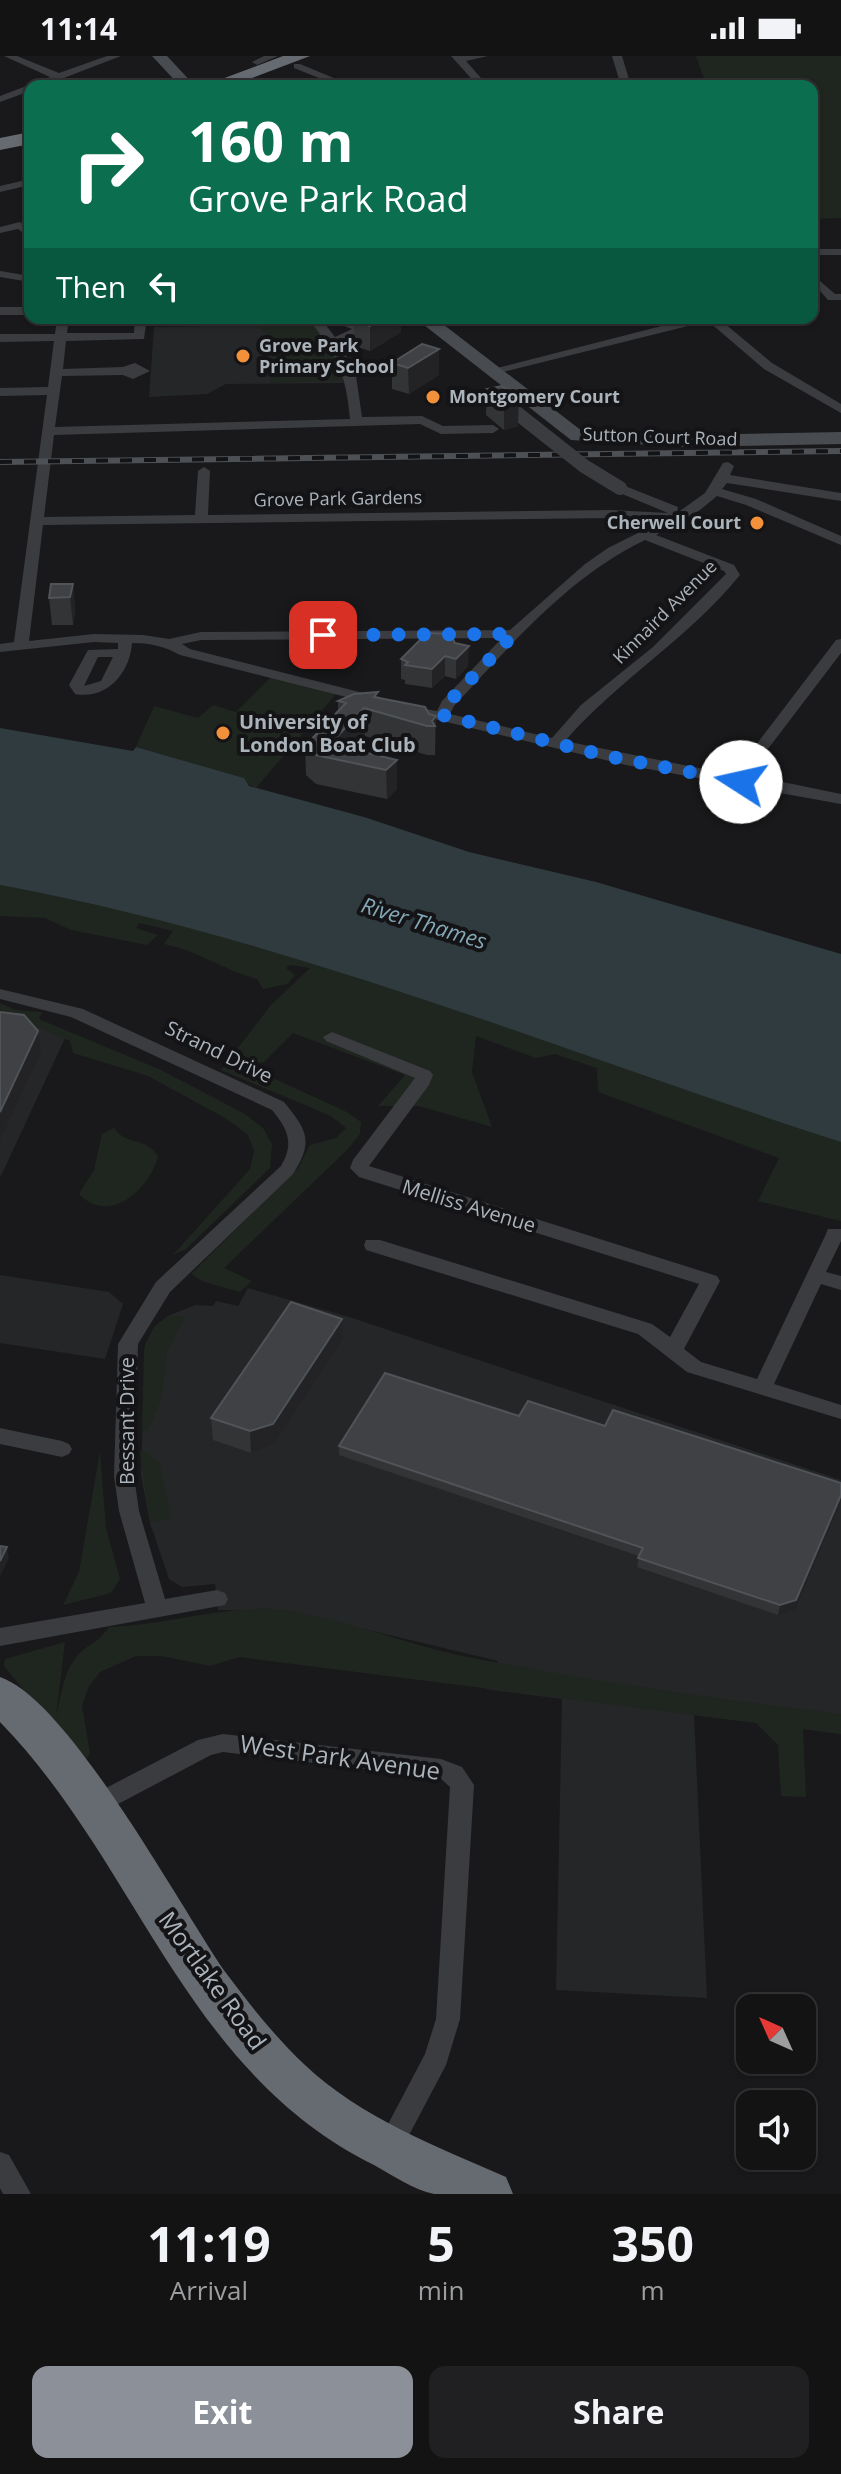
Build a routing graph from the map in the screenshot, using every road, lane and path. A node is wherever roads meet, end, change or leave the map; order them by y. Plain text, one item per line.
1 (9, 56) edge
2 (116, 56) edge
3 (159, 56) edge
4 (273, 56) edge
5 (325, 56) edge
6 (483, 56) edge
7 (617, 56) edge
8 (458, 58) edge
9 (299, 61) edge
10 (257, 62) dead end
11 (59, 77) junction
12 (51, 80) edge
13 (182, 80) edge
14 (233, 80) edge
15 (256, 80) edge
16 (336, 80) edge
17 (478, 80) edge
18 (624, 80) edge
19 (24, 90) edge
20 (0, 99) edge
21 (24, 133) edge
22 (0, 137) edge
23 (24, 139) edge
24 (0, 144) edge
25 (24, 183) edge
26 (0, 189) edge
27 (24, 229) edge
28 (0, 230) edge
29 (818, 252) edge
30 (841, 252) edge
31 (0, 274) edge
32 (24, 278) edge
33 (820, 284) dead end
34 (841, 297) edge
35 (0, 311) edge
36 (24, 311) edge
37 (62, 324) edge
38 (141, 324) edge
39 (319, 324) edge
40 (350, 324) edge
41 (430, 324) edge
42 (689, 324) edge
43 (716, 324) edge
44 (0, 338) edge
45 (59, 338) junction
46 (333, 342) junction
47 (125, 371) dead end
48 (54, 373) junction
49 (492, 384) junction
50 (52, 391) junction
51 (0, 392) edge
52 (841, 409) edge
53 (356, 421) junction
54 (493, 429) dead end
55 (50, 431) junction
56 (841, 438) edge
57 (204, 471) dead end
58 (715, 491) junction
59 (841, 497) edge
60 (650, 502) junction
61 (639, 515) junction
62 (680, 515) junction
63 (201, 518) junction
64 (38, 521) junction
65 (644, 535) junction
66 (841, 541) edge
67 (514, 634) junction
68 (169, 643) junction
69 (841, 643) edge
70 (21, 644) junction
71 (0, 648) edge
72 (442, 715) junction
73 (555, 744) junction
74 (741, 782) junction
75 (841, 799) edge
76 (0, 994) edge
77 (332, 1037) dead end
78 (835, 1234) dead end
79 (373, 1245) dead end
80 (815, 1276) junction
81 (841, 1283) edge
82 (163, 1287) joint
83 (673, 1351) junction
84 (762, 1389) junction
85 (841, 1412) edge
86 (0, 1436) edge
87 (62, 1449) dead end
88 (217, 1599) dead end
89 (157, 1608) junction
90 (0, 1637) edge
91 (0, 1694) edge
92 (93, 1806) junction
93 (389, 2147) junction
94 (0, 2164) edge
95 (18, 2194) edge
96 (488, 2194) edge

1 - 11 street
2 - 11 street
3 - 13 street
4 - 10 street
5 - 9 highway
6 - 8 street
7 - 18 street
8 - 17 street
9 - 14 highway
9 - 15 highway
9 - 16 street
11 - 12 street
19 - 20 street
21 - 22 highway
23 - 24 highway
25 - 26 street
27 - 28 street
29 - 30 street
31 - 32 street
33 - 34 street
35 - 36 street
37 - 45 street
38 - 45 street
39 - 46 street
40 - 46 street
41 - 49 street, Sutton Court Road
42 - 49 street
43 - 52 street
44 - 45 street
45 - 48 street
46 - 53 street
47 - 48 street
48 - 50 street
49 - 56 street, Sutton Court Road
49 - 60 street, bridge
50 - 51 street
50 - 55 street
53 - 54 street
53 - 55 street
55 - 64 street
57 - 63 street
58 - 59 street
58 - 62 street
58 - 66 street
60 - 61 street
60 - 62 street
61 - 62 street, Grove Park Gardens
61 - 63 street, Grove Park Gardens
62 - 65 street
63 - 64 street, Grove Park Gardens
64 - 70 street
65 - 67 street
65 - 73 street, Kinnaird Avenue
67 - 68 street
67 - 72 street
68 - 70 street
68 - 72 street
69 - 74 street
70 - 71 street
72 - 73 street
73 - 74 street
74 - 75 street
76 - 82 street, Strand Drive
77 - 83 street, Melliss Avenue
78 - 80 street
79 - 83 street
80 - 81 street
80 - 84 street
82 - 89 street, Bessant Drive
83 - 84 street
84 - 85 street
86 - 87 street
88 - 89 street
89 - 90 street
91 - 92 highway, Mortlake Road
92 - 93 highway, Mortlake Road
92 - 93 street, West Park Avenue
93 - 96 highway, Mortlake Road
94 - 95 street

